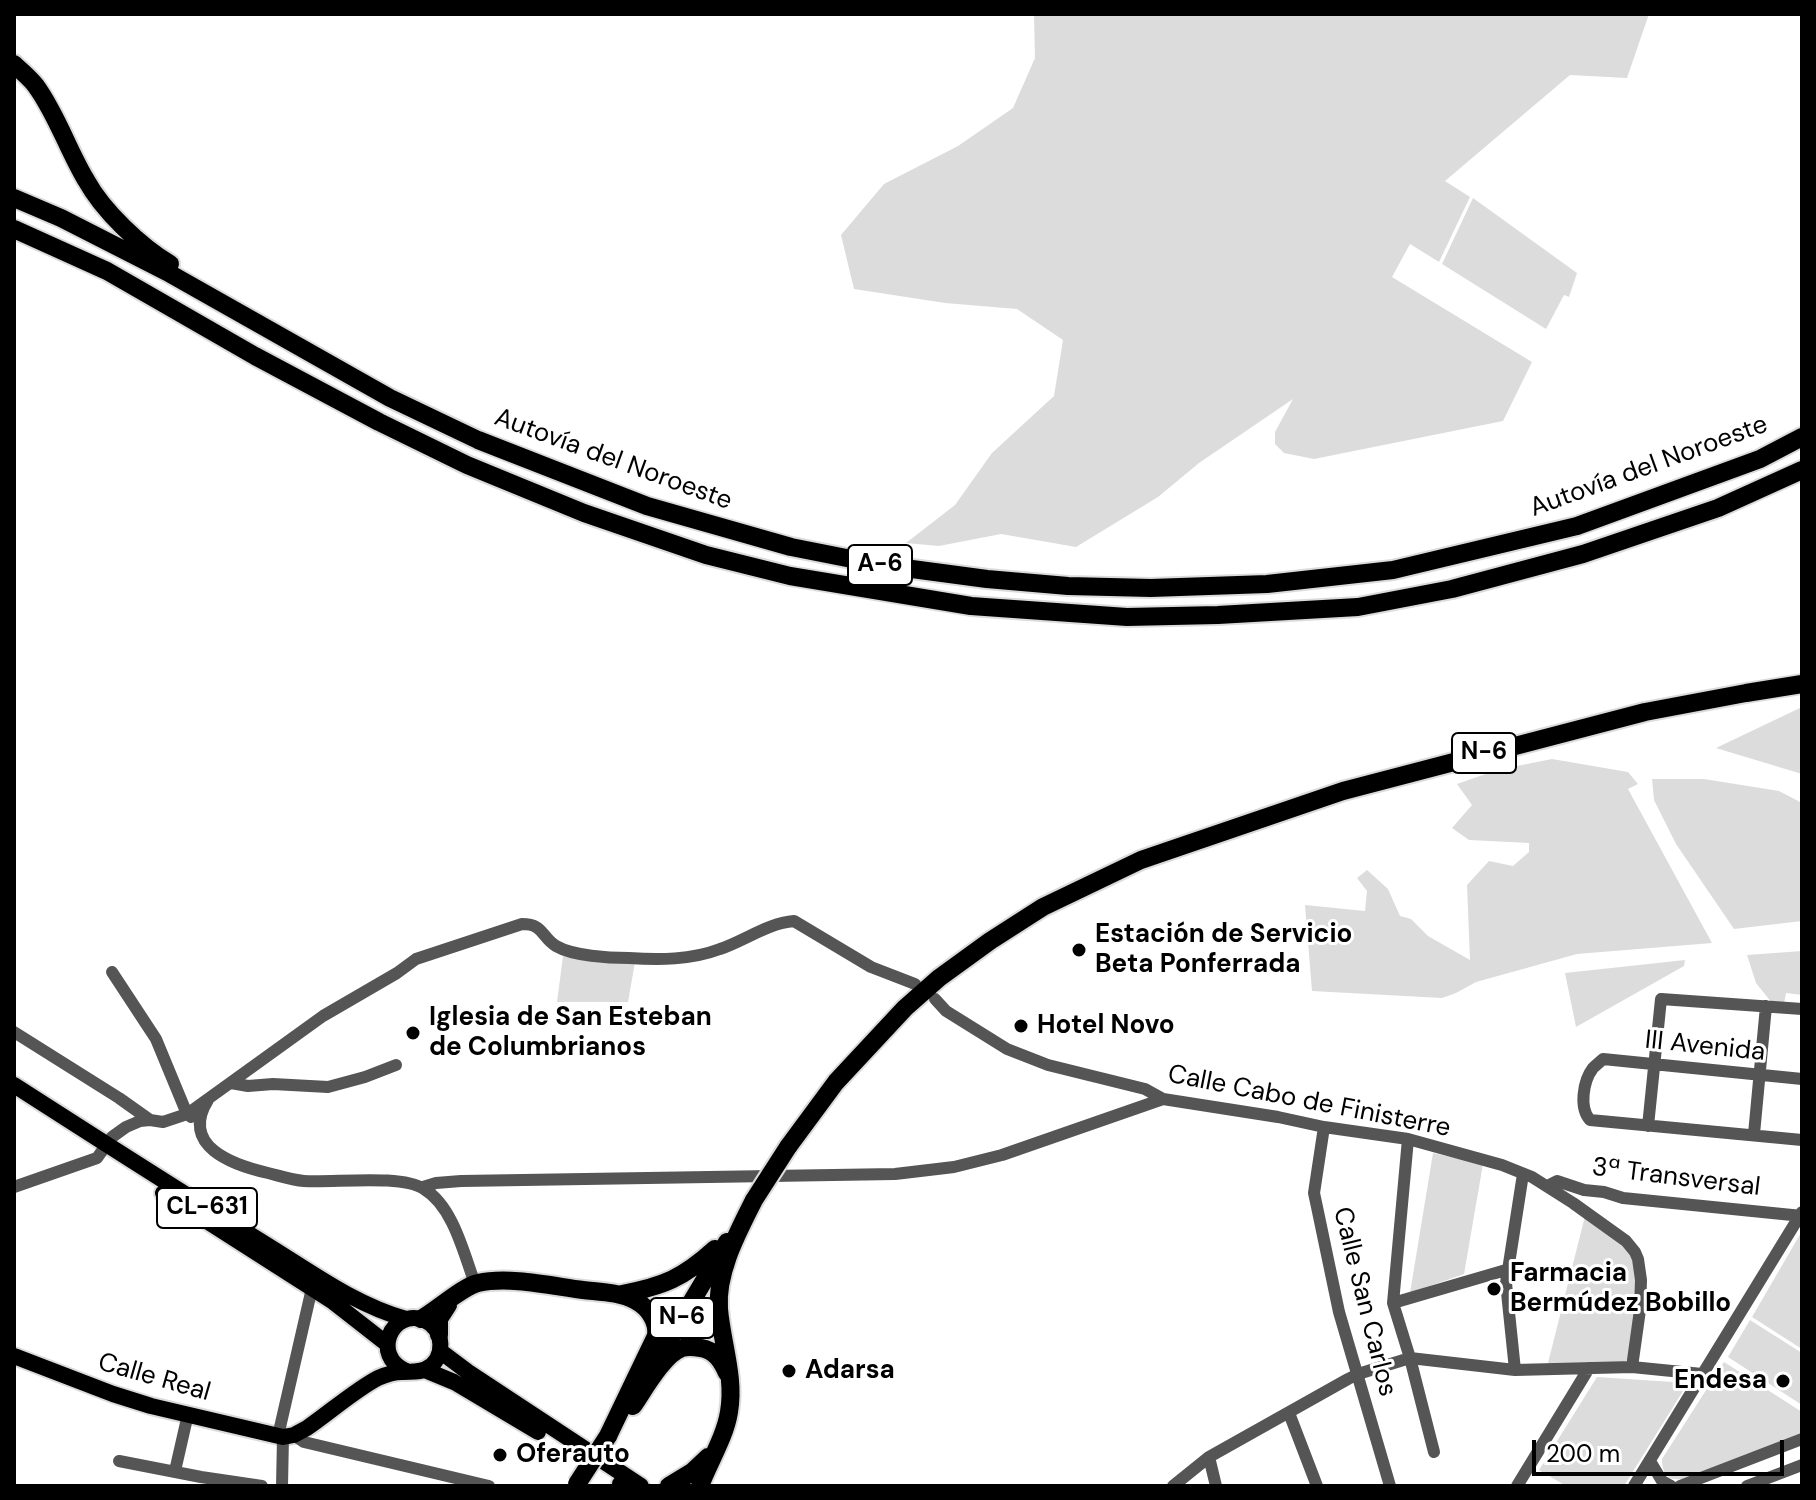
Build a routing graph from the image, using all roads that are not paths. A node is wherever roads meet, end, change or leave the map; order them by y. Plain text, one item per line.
1 (14, 64) edge
2 (14, 198) edge
3 (14, 229) edge
4 (14, 235) edge
5 (255, 356) junction
6 (457, 429) junction
7 (1802, 437) edge
8 (1802, 470) edge
9 (1802, 684) edge
10 (112, 972) dead end
11 (915, 984) dead end
12 (935, 999) dead end
13 (1766, 1006) junction
14 (1802, 1009) edge
15 (14, 1032) edge
16 (1654, 1064) junction
17 (396, 1065) dead end
18 (1760, 1076) junction
19 (1802, 1079) edge
20 (231, 1083) junction
21 (14, 1085) edge
22 (214, 1093) junction
23 (14, 1097) edge
24 (1163, 1099) junction
25 (187, 1114) junction
26 (150, 1120) junction
27 (201, 1123) junction
28 (1648, 1126) junction
29 (1324, 1127) junction
30 (1754, 1134) junction
31 (1408, 1139) junction
32 (1802, 1140) edge
33 (104, 1149) junction
34 (1523, 1174) junction
35 (1547, 1186) junction
36 (14, 1187) edge
37 (423, 1187) junction
38 (754, 1200) junction
39 (1801, 1215) edge
40 (1506, 1270) junction
41 (475, 1284) junction
42 (312, 1288) junction
43 (622, 1294) junction
44 (452, 1298) junction
45 (1393, 1303) junction
46 (414, 1319) junction
47 (440, 1343) junction
48 (388, 1350) junction
49 (14, 1356) edge
50 (1410, 1358) junction
51 (1632, 1367) junction
52 (1589, 1368) junction
53 (425, 1370) junction
54 (1515, 1370) junction
55 (406, 1371) junction
56 (1358, 1374) junction
57 (1702, 1374) junction
58 (378, 1378) junction
59 (731, 1380) junction
60 (1289, 1413) junction
61 (188, 1414) junction
62 (285, 1436) junction
63 (608, 1436) junction
64 (1802, 1439) edge
65 (715, 1449) junction
66 (1434, 1452) dead end
67 (1209, 1457) junction
68 (119, 1461) dead end
69 (1650, 1461) junction
70 (1802, 1465) edge
71 (175, 1471) junction
72 (1640, 1483) edge
73 (576, 1485) edge
74 (622, 1485) edge
75 (262, 1486) edge
76 (282, 1486) edge
77 (489, 1486) edge
78 (641, 1486) edge
79 (669, 1486) edge
80 (700, 1486) edge
81 (1173, 1486) edge
82 (1216, 1486) edge
83 (1317, 1486) edge
84 (1390, 1486) edge
85 (1517, 1486) edge
86 (1671, 1486) edge
87 (1680, 1486) edge
88 (1747, 1486) edge

1 - 6 highway
2 - 6 highway, Autovía del Noroeste / A-6
3 - 5 highway, A-6
4 - 5 highway
5 - 8 highway, A-6
6 - 7 highway, Autovía del Noroeste / A-6
9 - 38 highway, N-6, bridge
10 - 25 street
11 - 20 street
12 - 24 street, Calle Cabo de Finisterre
13 - 14 street
13 - 16 street
13 - 18 street
15 - 26 street
16 - 18 street, III Avenida
16 - 28 street
16 - 28 street, III Avenida
17 - 20 street
18 - 19 street, III Avenida
18 - 30 street
20 - 22 street
21 - 33 main road, CL-631
22 - 25 street
22 - 27 street
23 - 33 main road, CL-631
24 - 29 street, Calle Cabo de Finisterre
24 - 37 street
25 - 26 street
25 - 27 street
26 - 33 street
27 - 37 street
28 - 30 street
29 - 31 street, Calle Cabo de Finisterre
29 - 56 street, Calle San Carlos
30 - 32 street
31 - 34 street, Calle Cabo de Finisterre
31 - 45 street
33 - 36 street
33 - 42 main road, CL-631
33 - 46 main road, CL-631
34 - 35 street, Calle Cabo de Finisterre
34 - 40 street
35 - 39 street, 3ª Transversal
35 - 51 street, Calle Cabo de Finisterre
37 - 41 street
38 - 43 highway
38 - 59 highway
38 - 63 highway, N-6
39 - 57 street
40 - 45 street
40 - 54 street
41 - 43 highway
41 - 44 highway
42 - 48 main road, CL-631
42 - 62 street
43 - 63 highway
44 - 46 highway
44 - 47 highway
45 - 50 street
46 - 47 main road, CL-631
46 - 48 main road
47 - 53 main road
47 - 78 main road, CL-631
48 - 55 main road, CL-631
48 - 58 main road
49 - 61 main road, Calle Real
50 - 54 street
50 - 56 street
50 - 66 street
51 - 52 street
51 - 57 street
52 - 54 street
52 - 85 street
53 - 55 main road
53 - 74 main road
55 - 58 main road
56 - 60 street
56 - 84 street, Calle San Carlos
57 - 69 street
58 - 62 main road
59 - 63 highway
59 - 65 highway
60 - 67 street
60 - 83 street
61 - 62 main road, Calle Real
61 - 71 street
62 - 76 street
62 - 77 street
63 - 73 highway, N-6, bridge
64 - 87 street
65 - 79 highway
65 - 80 highway
67 - 81 street
67 - 82 street
68 - 71 street
69 - 72 street
69 - 86 street
70 - 88 street
71 - 75 street

